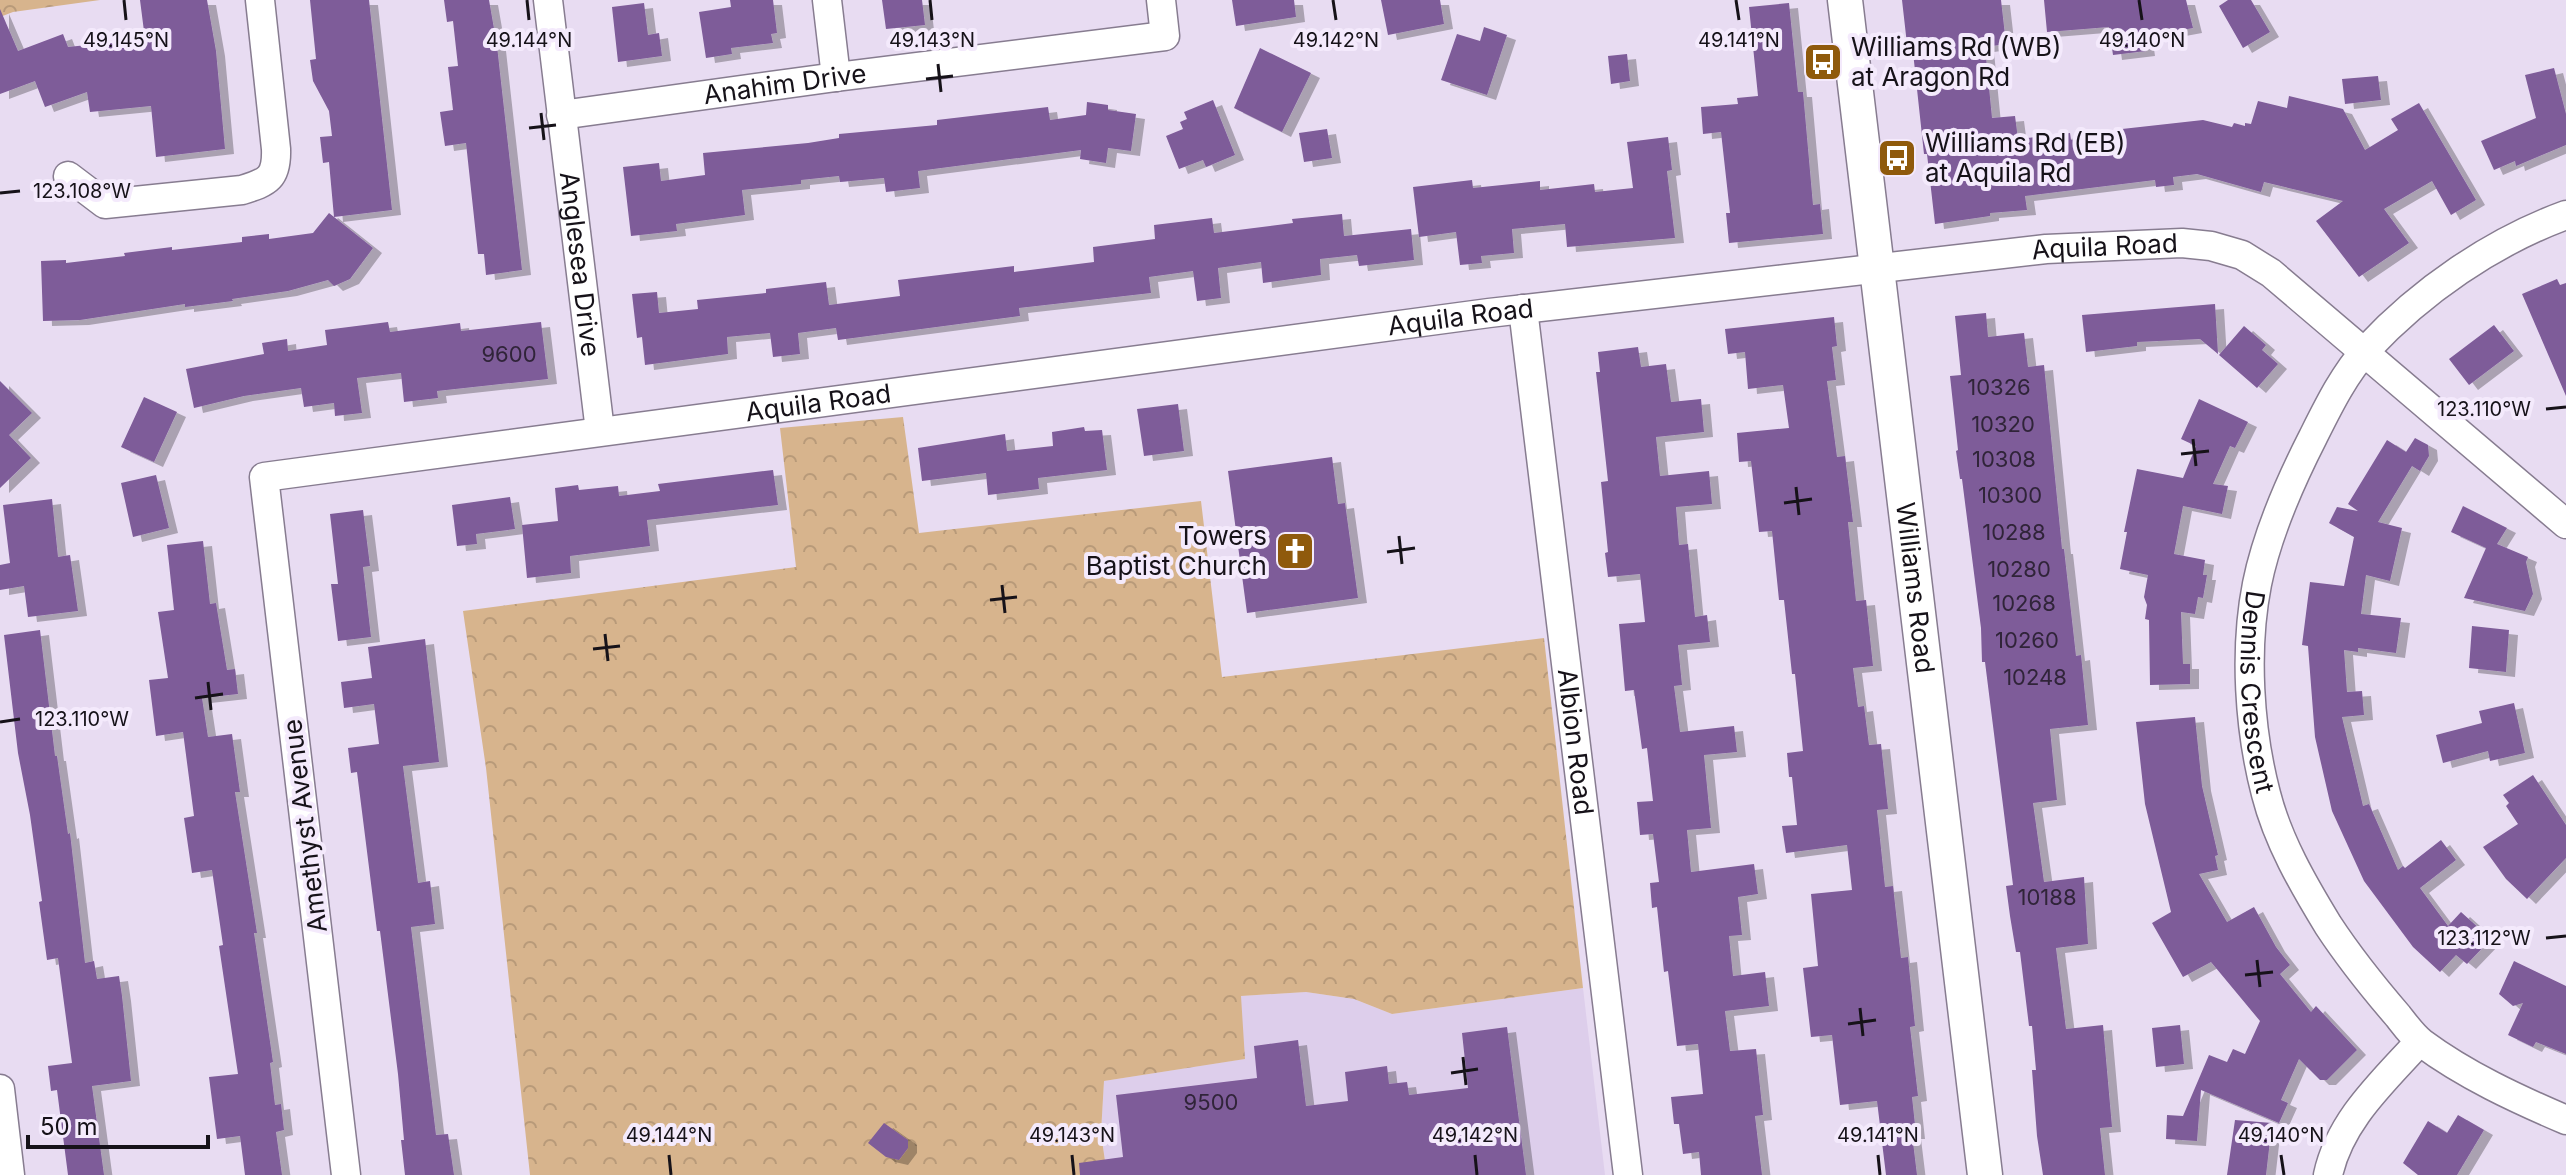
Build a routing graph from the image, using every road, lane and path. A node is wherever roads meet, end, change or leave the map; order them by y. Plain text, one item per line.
1 (260, 0) edge
2 (548, 0) edge
3 (827, 0) edge
4 (1161, 0) edge
5 (1845, 0) edge
6 (836, 77) junction
7 (561, 115) junction
8 (68, 176) dead end
9 (2566, 215) edge
10 (1877, 270) junction
11 (1523, 309) junction
12 (2365, 351) junction
13 (600, 431) junction
14 (264, 477) joint
15 (2566, 524) edge
16 (2419, 1042) junction
17 (0, 1089) edge
18 (2566, 1120) edge
19 (10, 1175) edge
20 (346, 1175) edge
21 (1628, 1175) edge
22 (1985, 1175) edge
23 (2328, 1175) edge

1 - 8 street
2 - 7 street, Anglesea Drive
3 - 6 street
4 - 6 street, Anahim Drive
5 - 10 street, Williams Road
6 - 7 street, Anahim Drive
7 - 13 street, Anglesea Drive
9 - 12 street, Dennis Crescent
10 - 11 street, Aquila Road
10 - 12 street, Aquila Road
10 - 22 street, Williams Road
11 - 13 street, Aquila Road
11 - 21 street, Albion Road
12 - 15 street, Aquila Road
12 - 16 street, Dennis Crescent
13 - 14 street, Aquila Road
14 - 20 street, Amethyst Avenue
16 - 18 street, Dennis Crescent
16 - 23 street
17 - 19 street

